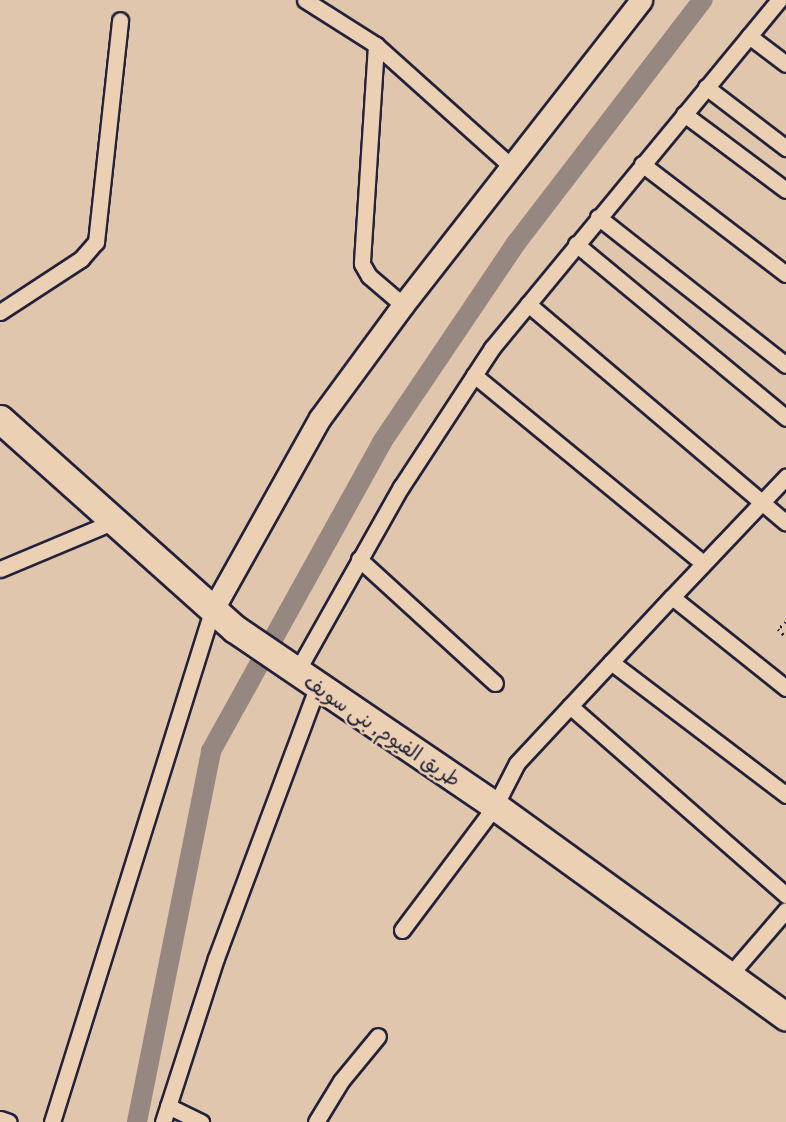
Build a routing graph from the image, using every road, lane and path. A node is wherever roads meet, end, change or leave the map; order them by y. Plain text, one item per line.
1 (305, 0) edge
2 (641, 0) edge
3 (779, 0) edge
4 (120, 20) dead end
5 (749, 36) junction
6 (376, 45) junction
7 (786, 64) edge
8 (706, 87) junction
9 (684, 114) junction
10 (786, 148) edge
11 (642, 164) junction
12 (512, 167) junction
13 (786, 190) edge
14 (598, 217) junction
15 (576, 244) junction
16 (786, 274) edge
17 (528, 304) junction
18 (403, 305) junction
19 (0, 312) edge
20 (786, 365) edge
21 (474, 375) junction
22 (786, 418) edge
23 (0, 419) edge
24 (786, 477) edge
25 (762, 503) junction
26 (116, 521) junction
27 (786, 523) edge
28 (359, 559) junction
29 (703, 563) junction
30 (0, 569) edge
31 (672, 597) junction
32 (212, 611) junction
33 (786, 622) edge
34 (786, 637) edge
35 (611, 662) junction
36 (300, 677) junction
37 (495, 683) dead end
38 (786, 688) edge
39 (570, 706) junction
40 (786, 795) edge
41 (495, 806) junction
42 (786, 895) edge
43 (786, 910) edge
44 (402, 930) dead end
45 (729, 976) junction
46 (786, 1017) edge
47 (378, 1036) dead end
48 (168, 1106) junction
49 (0, 1119) edge
50 (9, 1122) edge
51 (52, 1122) edge
52 (163, 1122) edge
53 (201, 1122) edge
54 (315, 1122) edge

1 - 6 street
2 - 12 street
3 - 5 street
4 - 19 street
5 - 7 street
5 - 8 street
6 - 12 street
6 - 18 street
8 - 9 street
8 - 10 street
9 - 11 street
9 - 13 street
11 - 14 street
11 - 16 street
12 - 18 street
14 - 15 street
14 - 20 street
15 - 17 street
15 - 22 street
17 - 21 street
17 - 25 street
18 - 32 street
21 - 28 street
21 - 29 street
23 - 26 highway, طريق الفيوم, بنى سويف
24 - 25 street
25 - 27 street
25 - 29 street
26 - 30 street
26 - 32 highway, طريق الفيوم, بنى سويف
28 - 36 street
28 - 37 street
29 - 31 street
31 - 35 street
31 - 38 street
32 - 36 highway, طريق الفيوم, بنى سويف
32 - 51 street
33 - 34 path
35 - 39 street
35 - 40 street
36 - 41 highway, طريق الفيوم, بنى سويف
36 - 48 street
39 - 41 street
39 - 42 street
41 - 44 street
41 - 45 highway, طريق الفيوم, بنى سويف
43 - 45 street
45 - 46 highway, طريق الفيوم, بنى سويف
47 - 54 street
48 - 52 street
48 - 53 street
49 - 50 street

